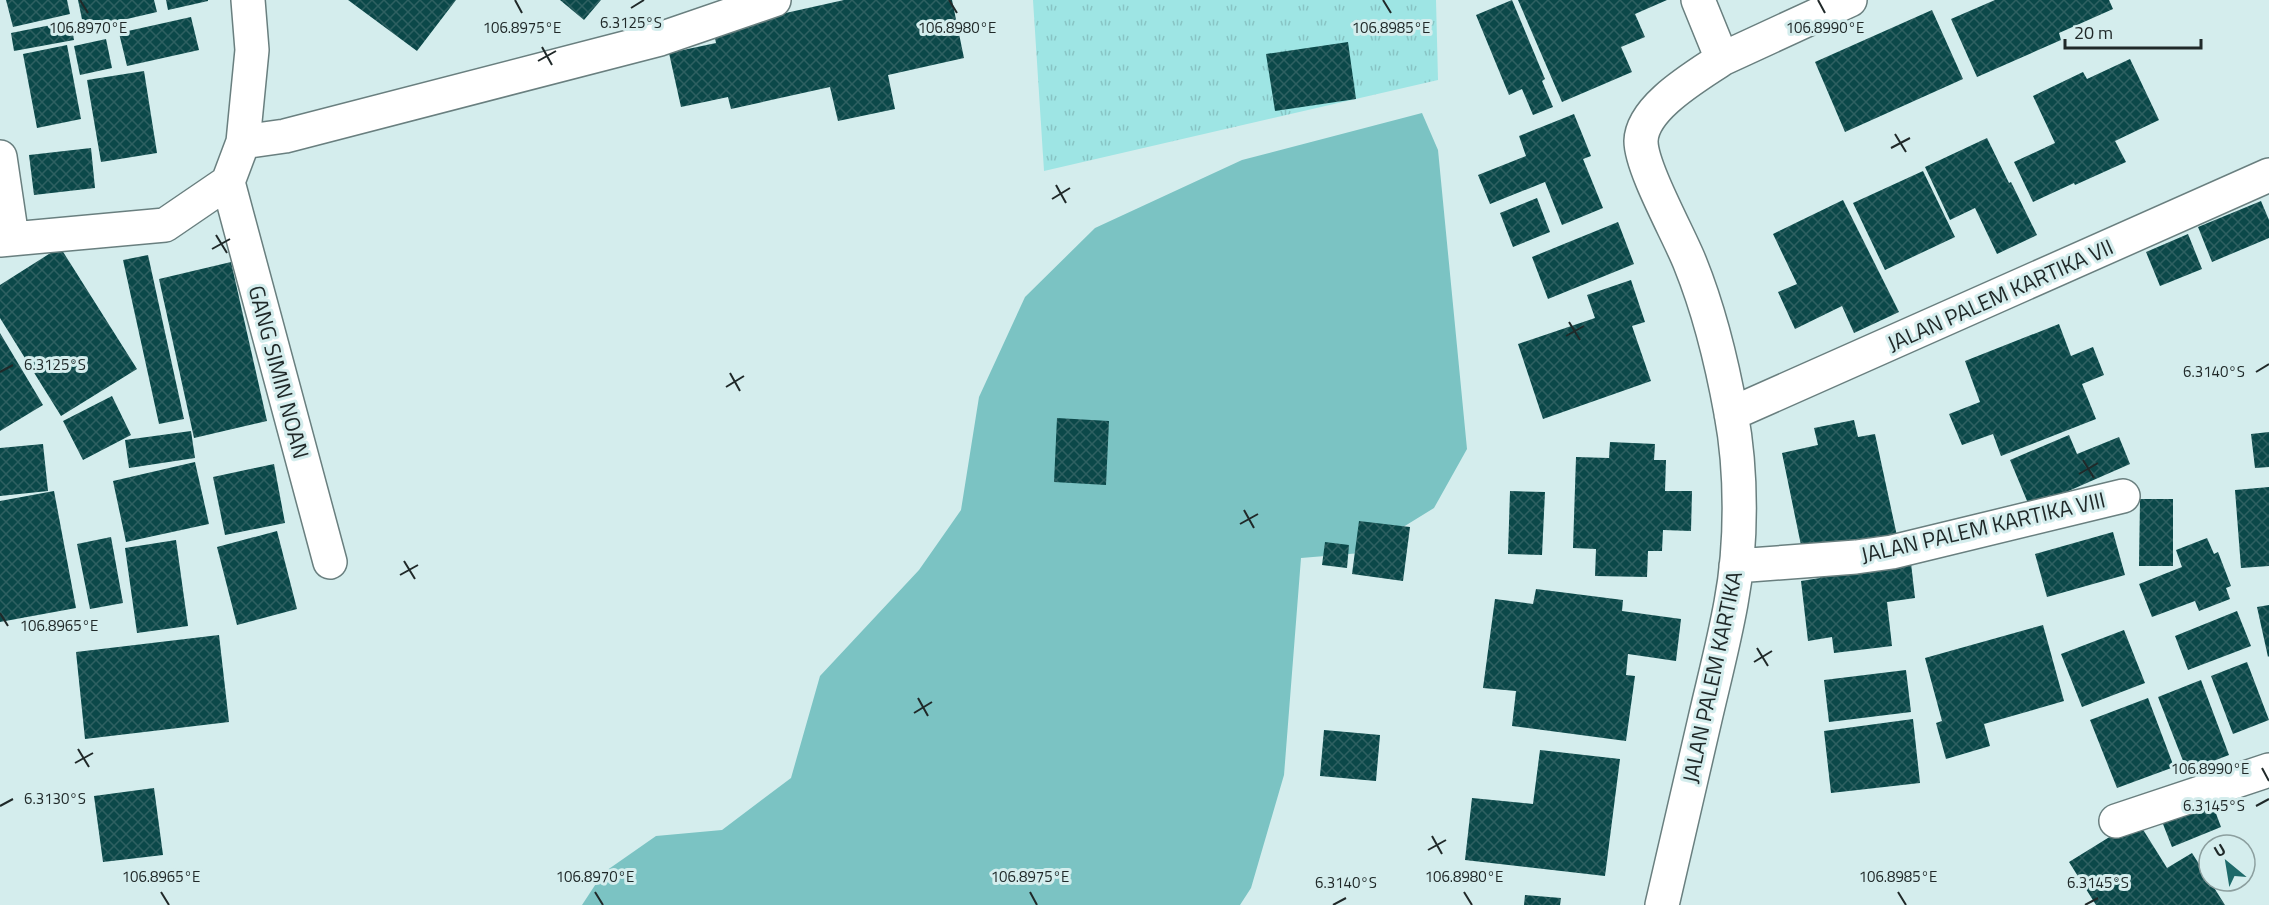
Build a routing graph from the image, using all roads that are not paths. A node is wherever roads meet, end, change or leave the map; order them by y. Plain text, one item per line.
1 (248, 0) edge
2 (774, 0) edge
3 (1698, 0) edge
4 (1850, 0) edge
5 (1722, 60) junction
6 (243, 142) junction
7 (0, 157) edge
8 (2269, 175) edge
9 (228, 182) junction
10 (6, 239) edge
11 (1731, 414) junction
12 (2123, 496) dead end
13 (330, 562) dead end
14 (1736, 566) junction
15 (2269, 770) edge
16 (2116, 821) dead end
17 (1662, 905) edge

1 - 6 street
2 - 6 street
3 - 5 street
4 - 5 street, JALAN PALEM KARTIKA
5 - 11 street, JALAN PALEM KARTIKA
6 - 9 street
7 - 10 street
8 - 11 street, JALAN PALEM KARTIKA VII
9 - 10 street
9 - 13 street, GANG SIMIN NOAN
11 - 14 street, JALAN PALEM KARTIKA
12 - 14 street, JALAN PALEM KARTIKA VIII
14 - 17 street, JALAN PALEM KARTIKA
15 - 16 street

